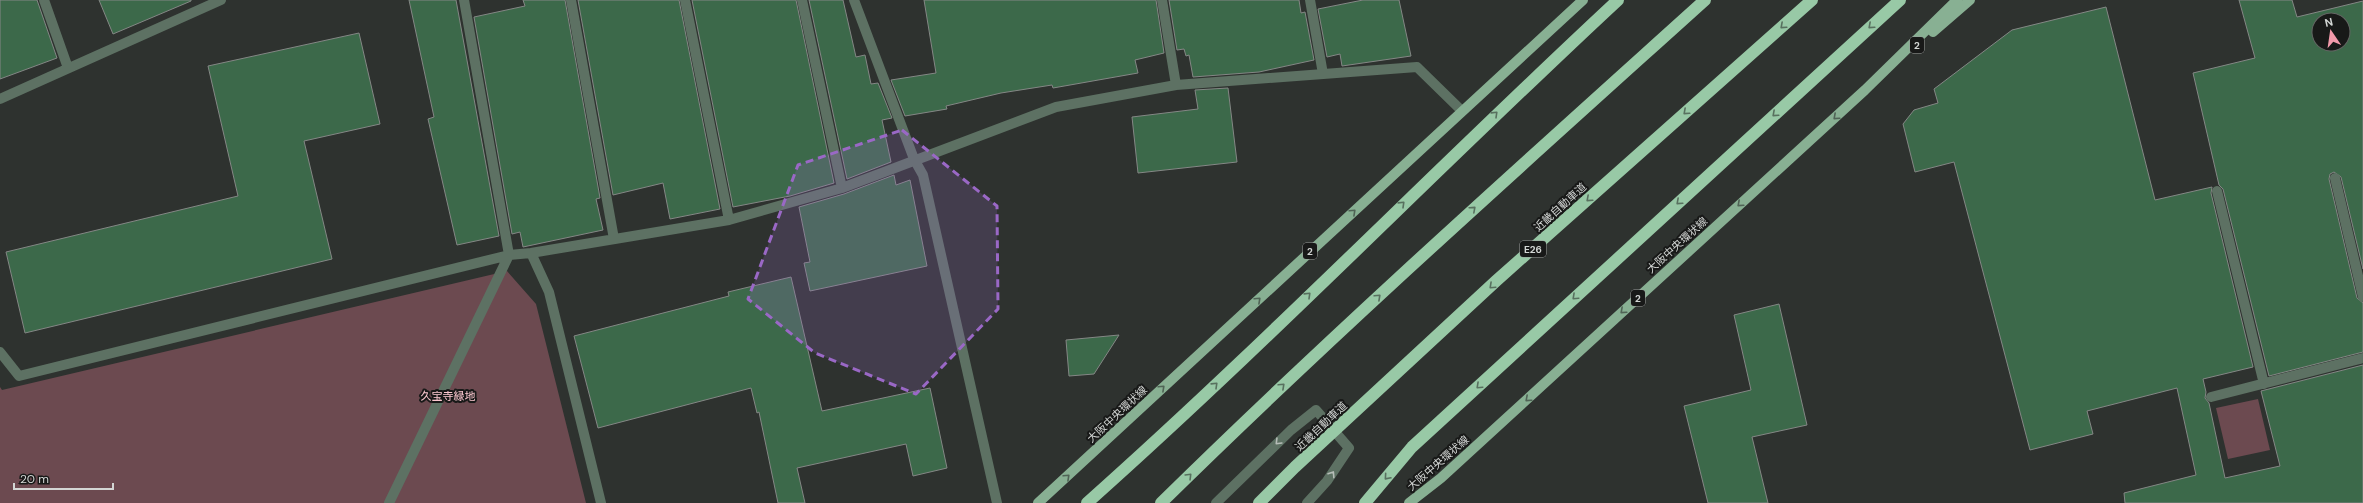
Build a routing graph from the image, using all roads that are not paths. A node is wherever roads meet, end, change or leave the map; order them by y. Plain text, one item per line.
1 (44, 0) edge
2 (221, 0) edge
3 (464, 0) edge
4 (570, 0) edge
5 (685, 0) edge
6 (802, 0) edge
7 (854, 0) edge
8 (1162, 0) edge
9 (1310, 0) edge
10 (1582, 0) edge
11 (1618, 0) edge
12 (1704, 0) edge
13 (1812, 0) edge
14 (1900, 0) edge
15 (1957, 0) edge
16 (1970, 0) edge
17 (68, 68) junction
18 (1324, 74) junction
19 (1176, 85) junction
20 (1865, 90) junction
21 (0, 99) edge
22 (1462, 111) junction
23 (914, 159) junction
24 (2335, 178) dead end
25 (842, 188) junction
26 (2217, 191) dead end
27 (729, 220) junction
28 (614, 239) junction
29 (531, 253) junction
30 (509, 255) junction
31 (2363, 297) edge
32 (0, 352) edge
33 (2363, 358) edge
34 (2264, 384) junction
35 (2212, 397) dead end
36 (1156, 441) junction
37 (389, 503) edge
38 (601, 503) edge
39 (997, 503) edge
40 (1038, 503) edge
41 (1087, 503) edge
42 (1098, 503) edge
43 (1161, 503) edge
44 (1216, 503) edge
45 (1259, 503) edge
46 (1307, 503) edge
47 (1365, 503) edge
48 (1409, 503) edge

1 - 17 street
2 - 17 street
3 - 30 street
4 - 28 street
5 - 27 street
6 - 25 street
7 - 23 street
8 - 19 street
9 - 18 street
10 - 22 main road, 大阪中央環状線 / 2
36 -> 11 highway
43 -> 12 highway
13 -> 45 highway, 近畿自動車道 / E26, bridge
14 -> 47 highway
15 - 20 main road, 大阪中央環状線 / 2
16 - 20 main road, 2
17 - 21 street
18 - 19 street
18 - 22 street
19 - 23 street
20 -> 48 main road, 大阪中央環状線 / 2
40 -> 22 main road, 大阪中央環状線 / 2
23 - 25 street
23 - 39 street
24 - 31 street
25 - 27 street
26 - 34 street
27 - 28 street
28 - 29 street
29 - 30 street
29 - 38 street
30 - 32 street
30 - 37 street
33 - 34 street
34 - 35 street
36 - 41 highway
36 - 42 highway
46 -> 44 street

